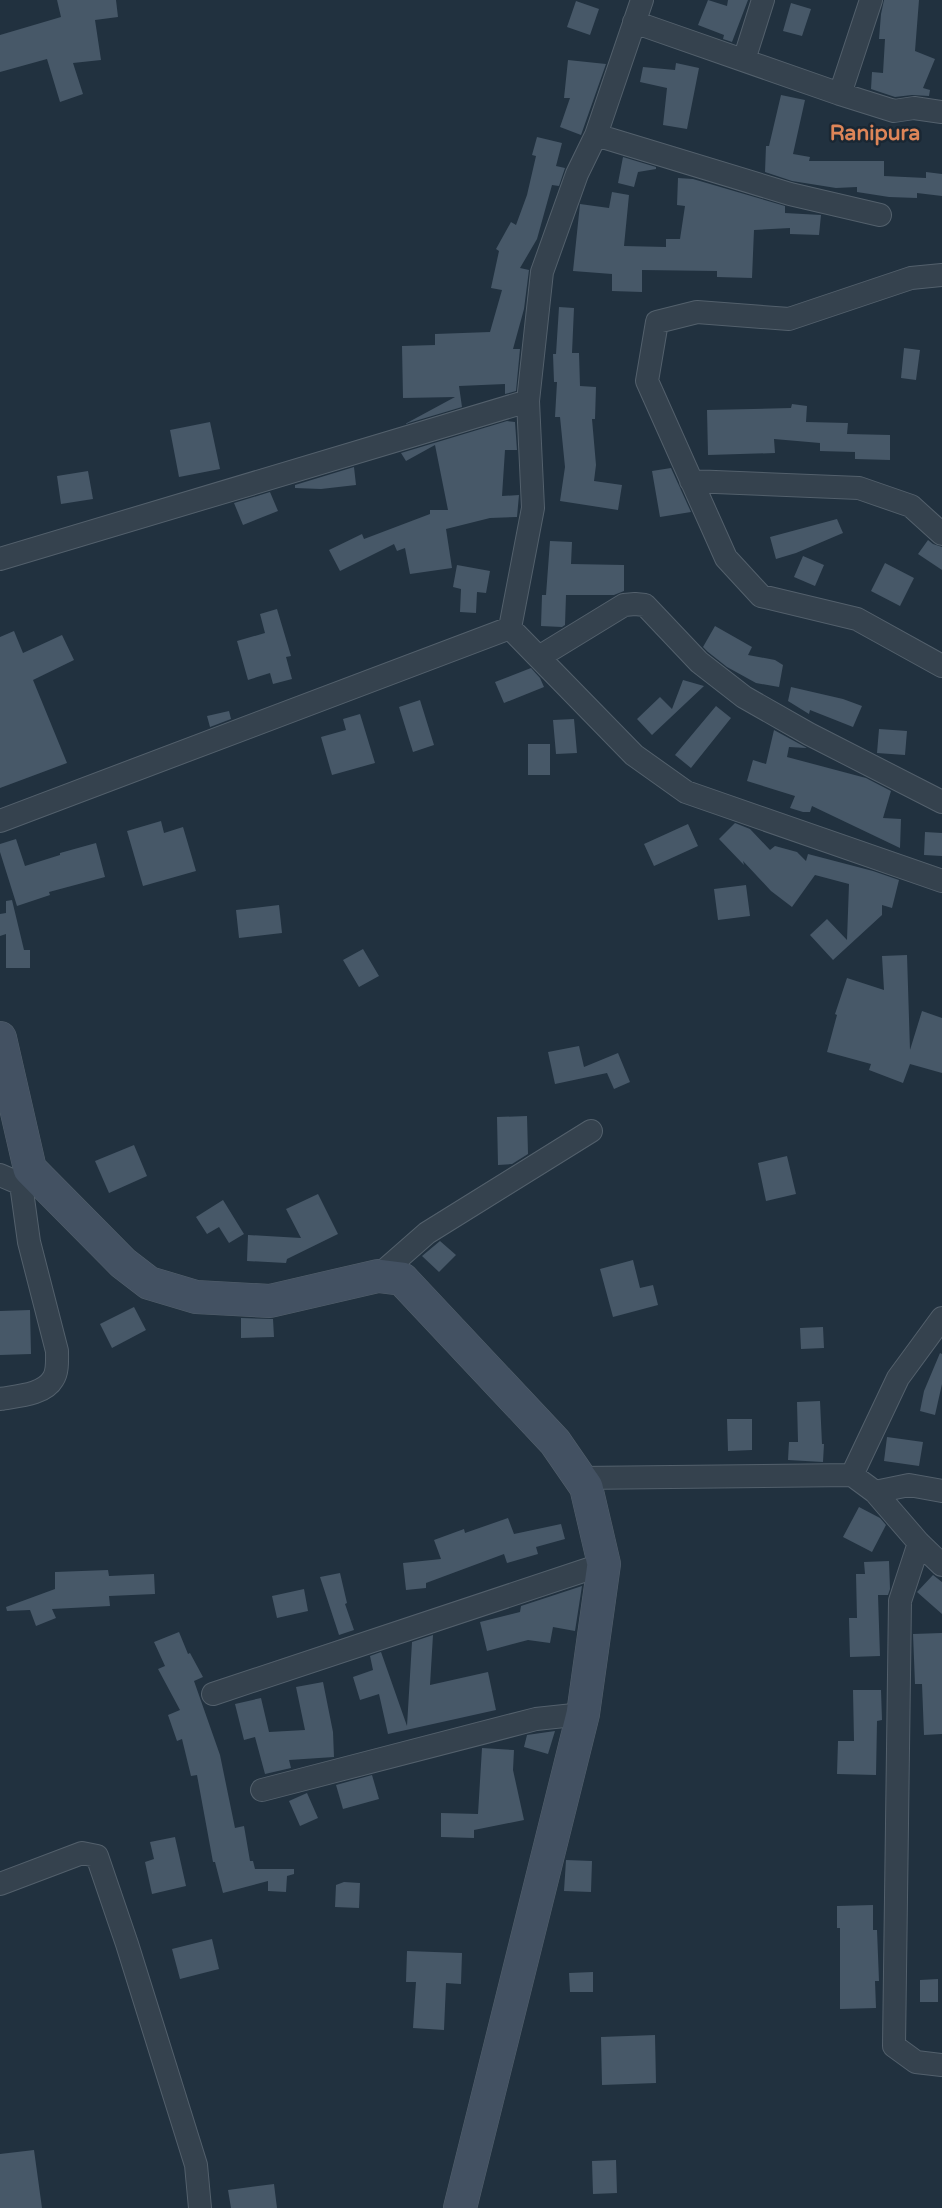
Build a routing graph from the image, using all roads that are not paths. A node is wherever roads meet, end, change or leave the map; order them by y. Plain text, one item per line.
1 (642, 0) edge
2 (763, 0) edge
3 (871, 0) edge
4 (634, 22) junction
5 (744, 60) junction
6 (840, 94) junction
7 (942, 112) edge
8 (596, 135) junction
9 (880, 215) dead end
10 (942, 275) edge
11 (528, 401) junction
12 (691, 481) junction
13 (942, 534) edge
14 (0, 559) edge
15 (510, 628) junction
16 (539, 657) junction
17 (942, 666) edge
18 (942, 802) edge
19 (0, 821) edge
20 (942, 881) edge
21 (0, 1038) edge
22 (591, 1131) dead end
23 (17, 1176) edge
24 (378, 1276) junction
25 (942, 1318) edge
26 (0, 1400) edge
27 (852, 1475) junction
28 (580, 1478) junction
29 (942, 1491) edge
30 (875, 1492) junction
31 (919, 1543) junction
32 (604, 1564) junction
33 (942, 1565) edge
34 (213, 1694) dead end
35 (583, 1714) junction
36 (262, 1791) dead end
37 (0, 1884) edge
38 (942, 2065) edge
39 (201, 2208) edge
40 (460, 2208) edge

1 - 4 street
2 - 5 street
3 - 6 street
4 - 5 street
4 - 8 street
5 - 6 street
6 - 7 street
8 - 9 street
8 - 11 street
10 - 12 street
11 - 14 street
11 - 15 street
12 - 13 street
12 - 17 street
15 - 16 street
15 - 19 street
16 - 18 street
16 - 20 street
21 - 23 street
22 - 24 street
23 - 24 street
23 - 26 street
24 - 28 street
25 - 27 street
27 - 28 street
27 - 30 street
28 - 32 street
29 - 30 street
30 - 31 street
31 - 33 street
31 - 38 street
32 - 34 street
32 - 35 street
35 - 36 street
35 - 40 street
37 - 39 street

